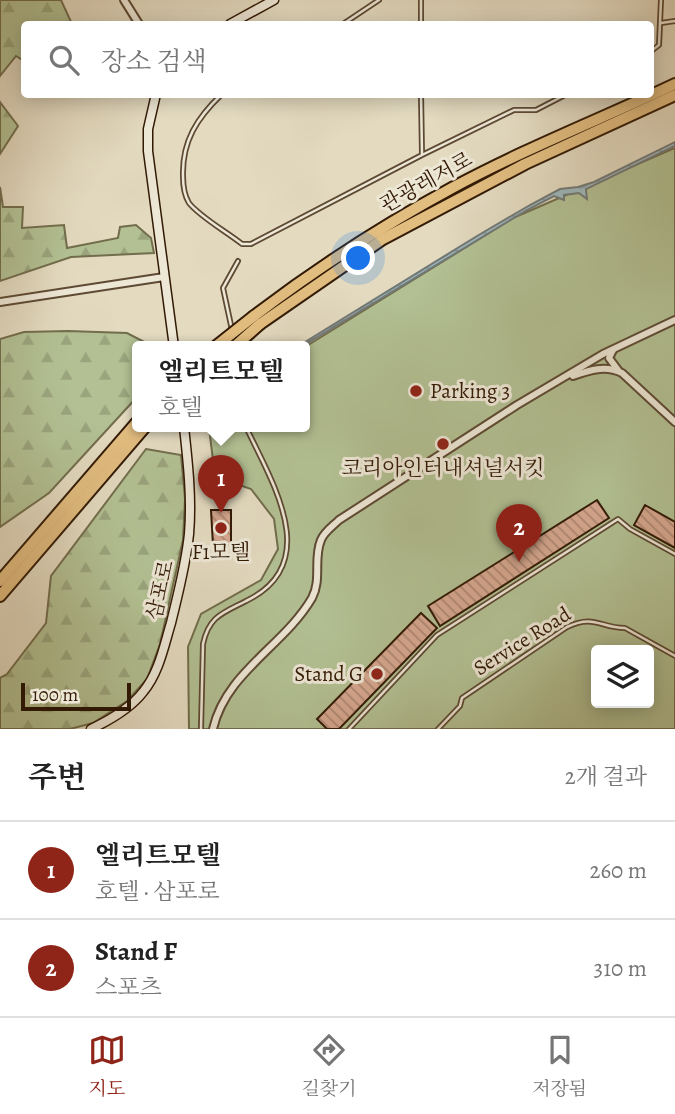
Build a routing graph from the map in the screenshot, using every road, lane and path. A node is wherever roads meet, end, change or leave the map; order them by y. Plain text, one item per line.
1 (124, 0) edge
2 (274, 0) edge
3 (379, 0) edge
4 (421, 0) edge
5 (661, 0) edge
6 (137, 21) edge
7 (236, 21) edge
8 (348, 21) edge
9 (421, 21) edge
10 (675, 21) edge
11 (661, 23) junction
12 (654, 49) edge
13 (675, 83) edge
14 (654, 94) edge
15 (672, 96) edge
16 (155, 98) edge
17 (218, 98) edge
18 (421, 98) edge
19 (560, 98) edge
20 (645, 98) edge
21 (565, 140) junction
22 (422, 155) junction
23 (238, 261) dead end
24 (164, 277) junction
25 (0, 302) edge
26 (257, 320) junction
27 (675, 320) edge
28 (173, 341) edge
29 (224, 341) edge
30 (233, 341) edge
31 (239, 341) edge
32 (614, 349) junction
33 (622, 373) junction
34 (558, 381) junction
35 (675, 422) edge
36 (132, 428) edge
37 (141, 432) edge
38 (184, 432) edge
39 (248, 432) edge
40 (675, 555) edge
41 (0, 581) edge
42 (0, 597) edge
43 (675, 656) edge
44 (92, 729) edge
45 (201, 729) edge
46 (213, 729) edge
47 (349, 729) edge
48 (438, 729) edge

1 - 6 street
2 - 7 street
3 - 8 lane
4 - 9 lane
5 - 11 lane
10 - 11 lane
11 - 12 lane
13 - 14 highway, 관광레저로
15 - 21 highway, 관광레저로
16 - 24 street
17 - 22 lane
18 - 22 lane
19 - 22 lane
20 - 21 highway, 관광레저로
21 - 26 highway, 관광레저로
23 - 30 lane
24 - 25 street
24 - 28 street
26 - 29 highway, 관광레저로, bridge
26 - 31 highway, 관광레저로, bridge
27 - 32 street
32 - 33 street
32 - 34 street
33 - 34 street
33 - 35 street
34 - 46 street
36 - 41 highway
37 - 42 highway
38 - 44 street, 삼포로
39 - 45 lane
40 - 47 lane
43 - 48 lane, Service Road

